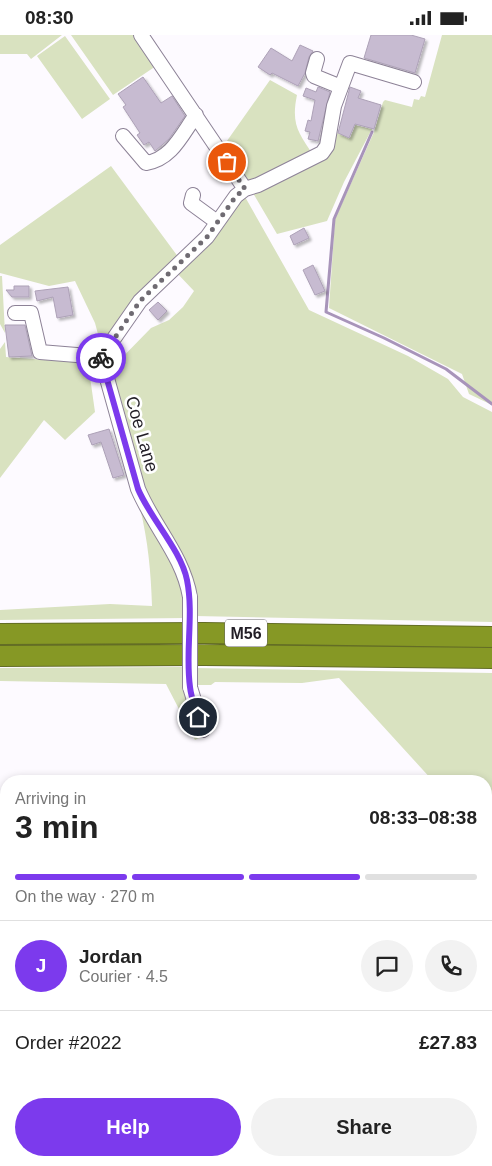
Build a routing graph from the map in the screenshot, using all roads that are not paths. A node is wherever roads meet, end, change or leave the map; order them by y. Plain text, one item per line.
1 (141, 35) edge
2 (317, 59) dead end
3 (414, 82) dead end
4 (341, 87) junction
5 (196, 115) junction
6 (123, 137) dead end
7 (245, 189) junction
8 (193, 195) dead end
9 (217, 222) junction
10 (15, 313) dead end
11 (101, 357) junction
12 (0, 634) edge
13 (492, 637) edge
14 (0, 656) edge
15 (492, 659) edge
16 (203, 730) dead end

1 - 5 street
2 - 4 street
3 - 4 street
4 - 7 street
5 - 6 street
5 - 7 street
7 - 9 street
8 - 9 street
9 - 11 street
10 - 11 street
11 - 16 street, Coe Lane, bridge
12 - 13 highway, M56
14 - 15 highway, M56

